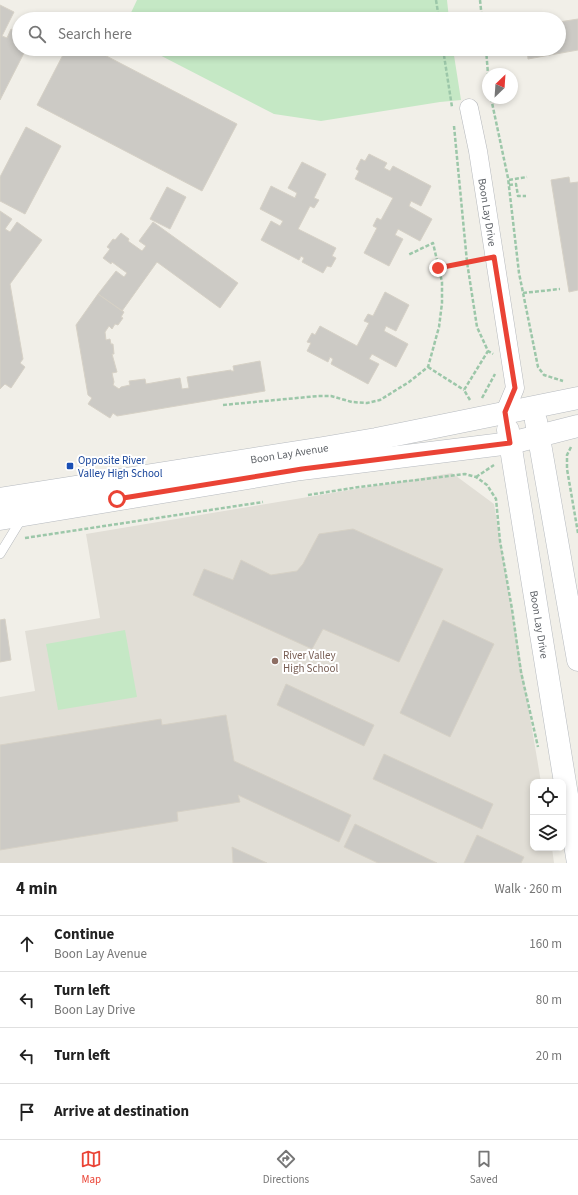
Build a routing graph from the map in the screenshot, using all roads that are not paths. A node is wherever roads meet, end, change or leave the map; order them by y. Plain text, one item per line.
1 (461, 110) road end
2 (515, 388) junction
3 (572, 390) edge
4 (533, 406) junction
5 (505, 412) junction
6 (539, 436) junction
7 (576, 436) edge
8 (510, 443) junction
9 (0, 499) edge
10 (24, 516) junction
11 (0, 519) edge
12 (0, 554) edge
13 (578, 660) edge
14 (578, 863) edge

1 - 2 street, Boon Lay Drive
2 - 4 street
2 - 5 street
3 - 4 street, Boon Lay Avenue
4 - 5 street, Boon Lay Avenue
4 - 6 street
5 - 8 street, Boon Lay Drive
5 - 9 street, Boon Lay Avenue
6 - 7 street, Boon Lay Avenue
6 - 8 street, Boon Lay Avenue
6 - 13 street
8 - 10 street, Boon Lay Avenue
8 - 14 street, Boon Lay Drive
10 - 11 street, Boon Lay Avenue
10 - 12 lane

